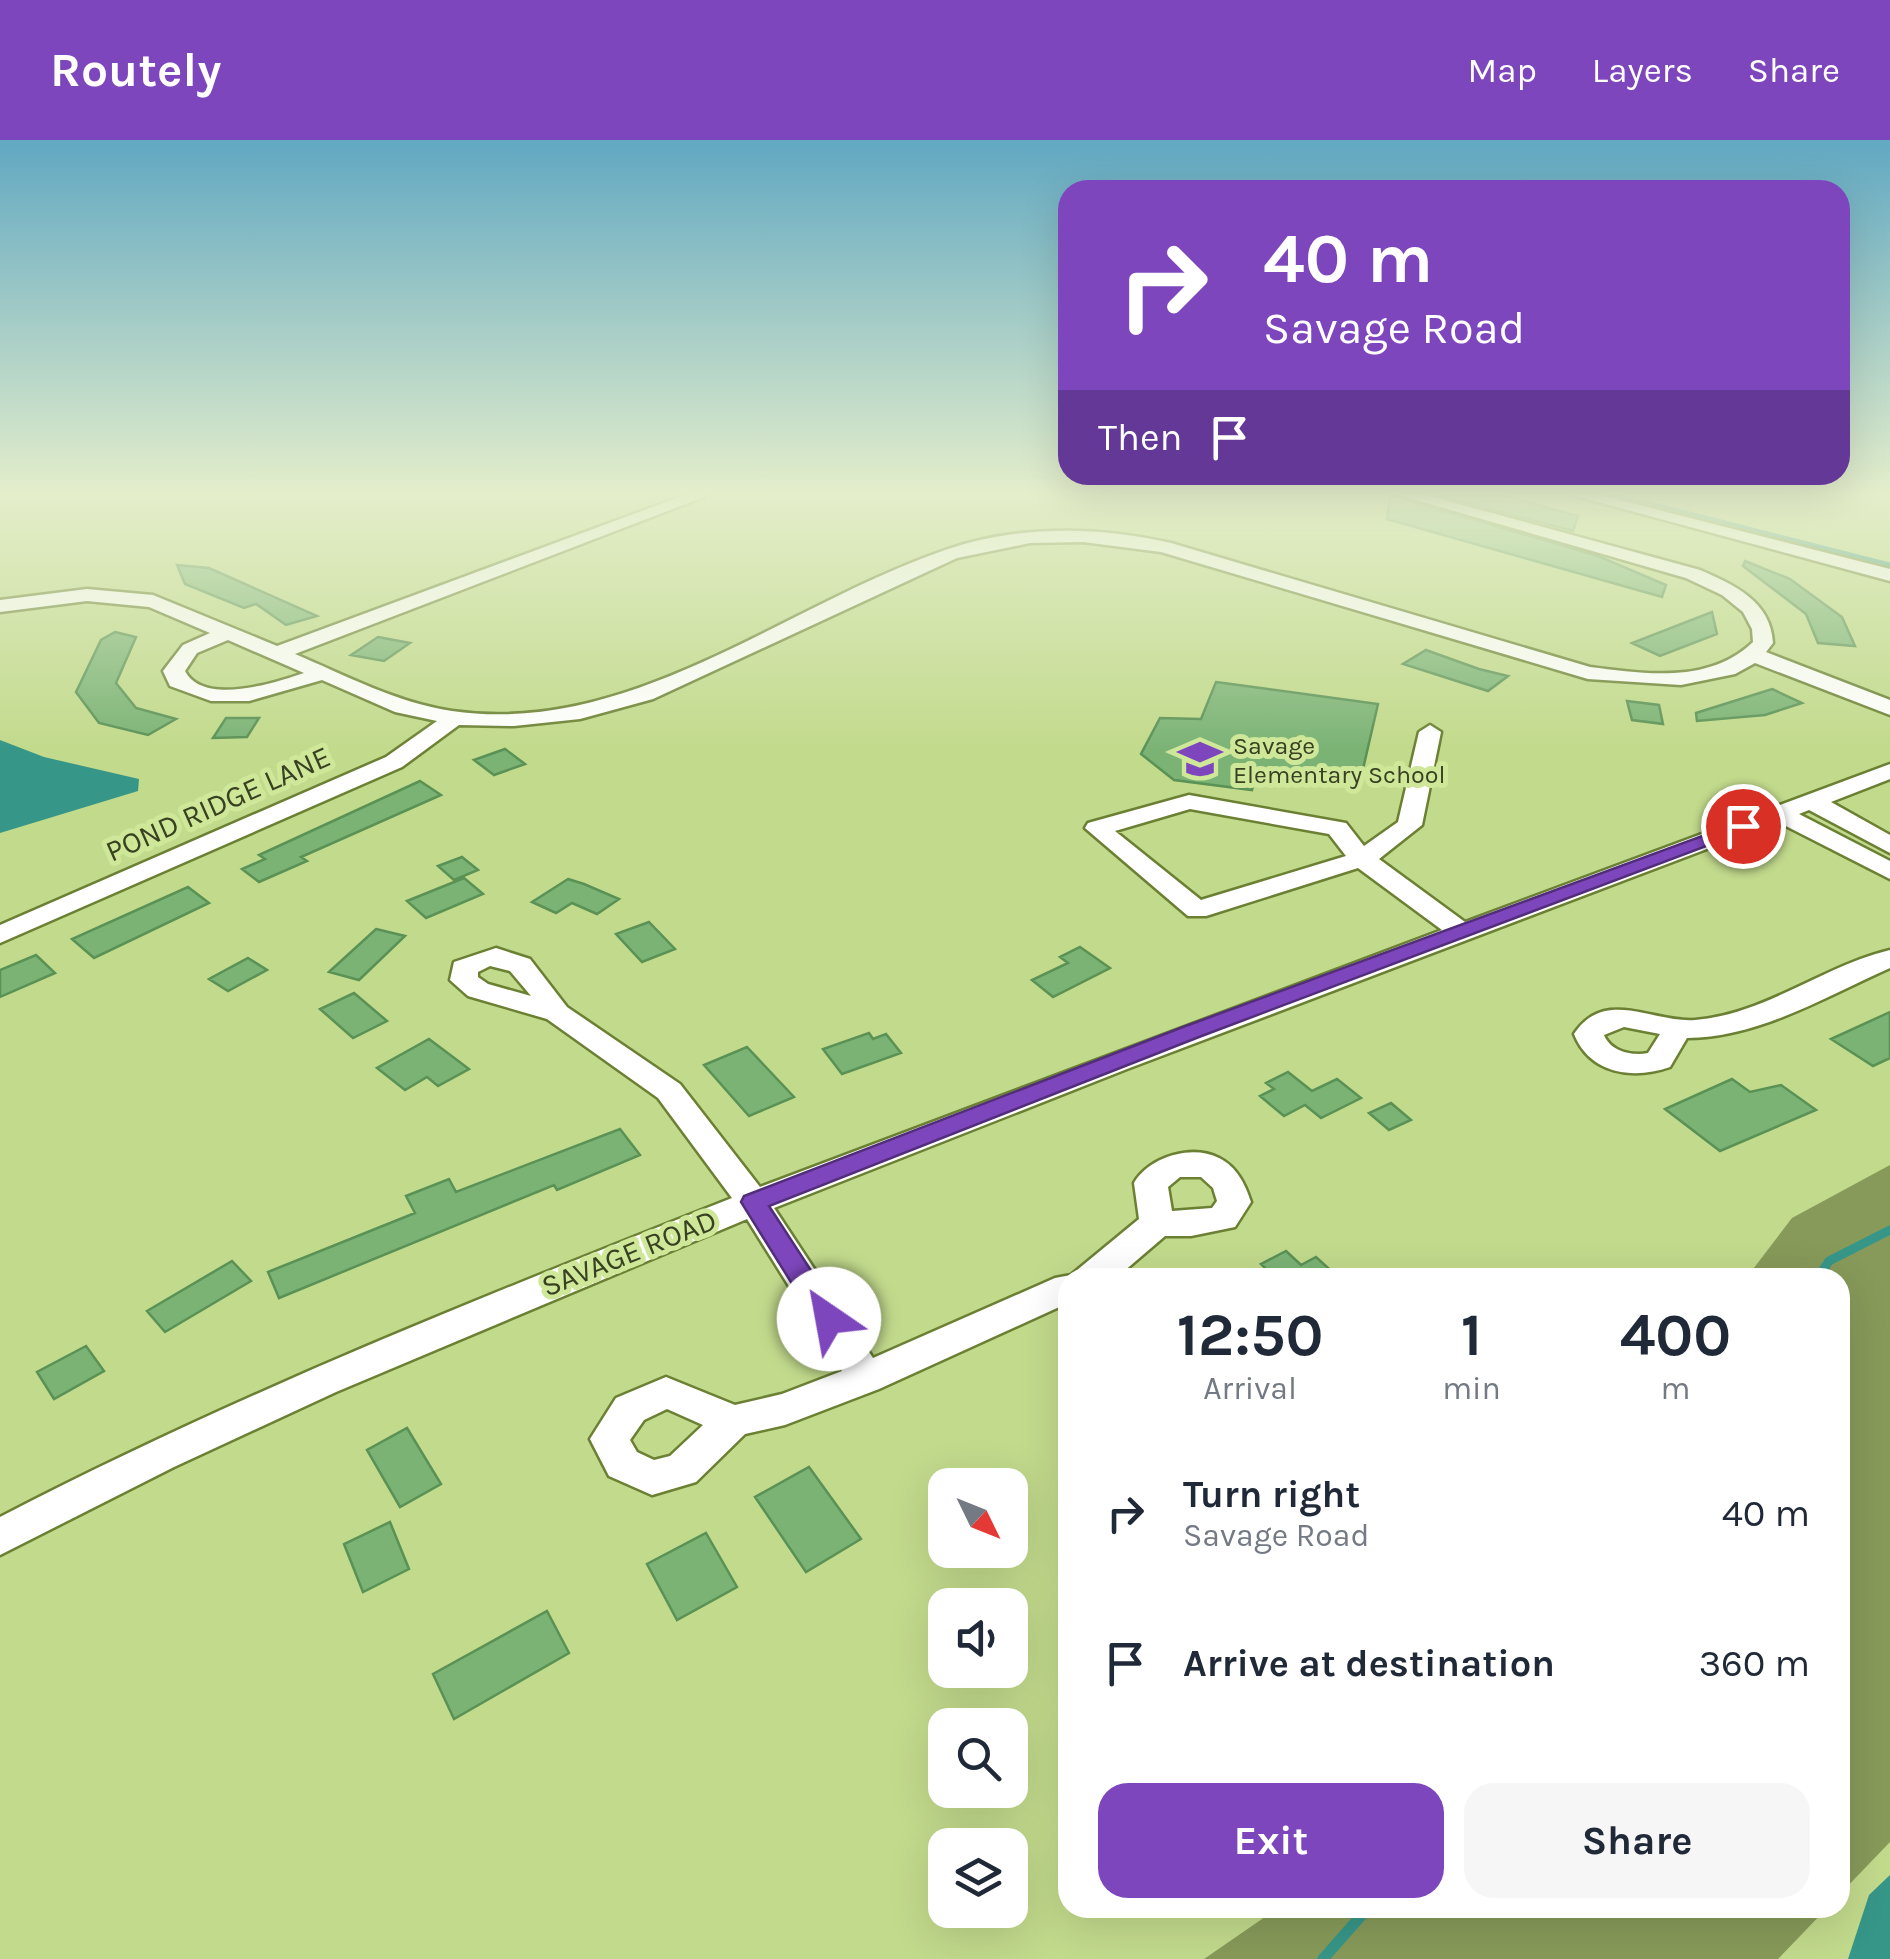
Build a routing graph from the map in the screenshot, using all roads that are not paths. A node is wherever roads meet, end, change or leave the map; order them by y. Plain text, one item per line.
1 (473, 580) edge
2 (893, 580) edge
3 (1277, 580) edge
4 (1705, 580) edge
5 (0, 606) edge
6 (229, 632) junction
7 (277, 653) junction
8 (1754, 654) junction
9 (322, 673) junction
10 (1890, 692) edge
11 (1890, 708) edge
12 (454, 718) junction
13 (1430, 732) dead end
14 (1890, 771) edge
15 (1811, 801) junction
16 (1780, 813) junction
17 (1890, 845) edge
18 (1362, 860) junction
19 (1890, 870) edge
20 (1459, 930) junction
21 (0, 935) edge
22 (1890, 958) edge
23 (558, 1013) dead end
24 (1676, 1032) dead end
25 (753, 1202) junction
26 (1157, 1223) dead end
27 (1105, 1268) edge
28 (1058, 1292) edge
29 (866, 1378) junction
30 (733, 1421) dead end
31 (0, 1538) edge

1 - 7 street
2 - 12 street
3 - 8 street
4 - 8 street
5 - 6 street
6 - 7 street
6 - 9 street
7 - 9 street
8 - 10 street
8 - 11 street
9 - 12 street
12 - 21 street, POND RIDGE LANE
13 - 18 street
14 - 15 street, SAVAGE ROAD
15 - 16 street, SAVAGE ROAD
15 - 17 street
16 - 19 street
16 - 20 street, SAVAGE ROAD
18 - 18 street
18 - 20 street
20 - 25 street, SAVAGE ROAD
22 - 24 street
23 - 25 street
25 - 29 street
25 - 31 street, SAVAGE ROAD
26 - 27 street
28 - 29 street
29 - 30 street

